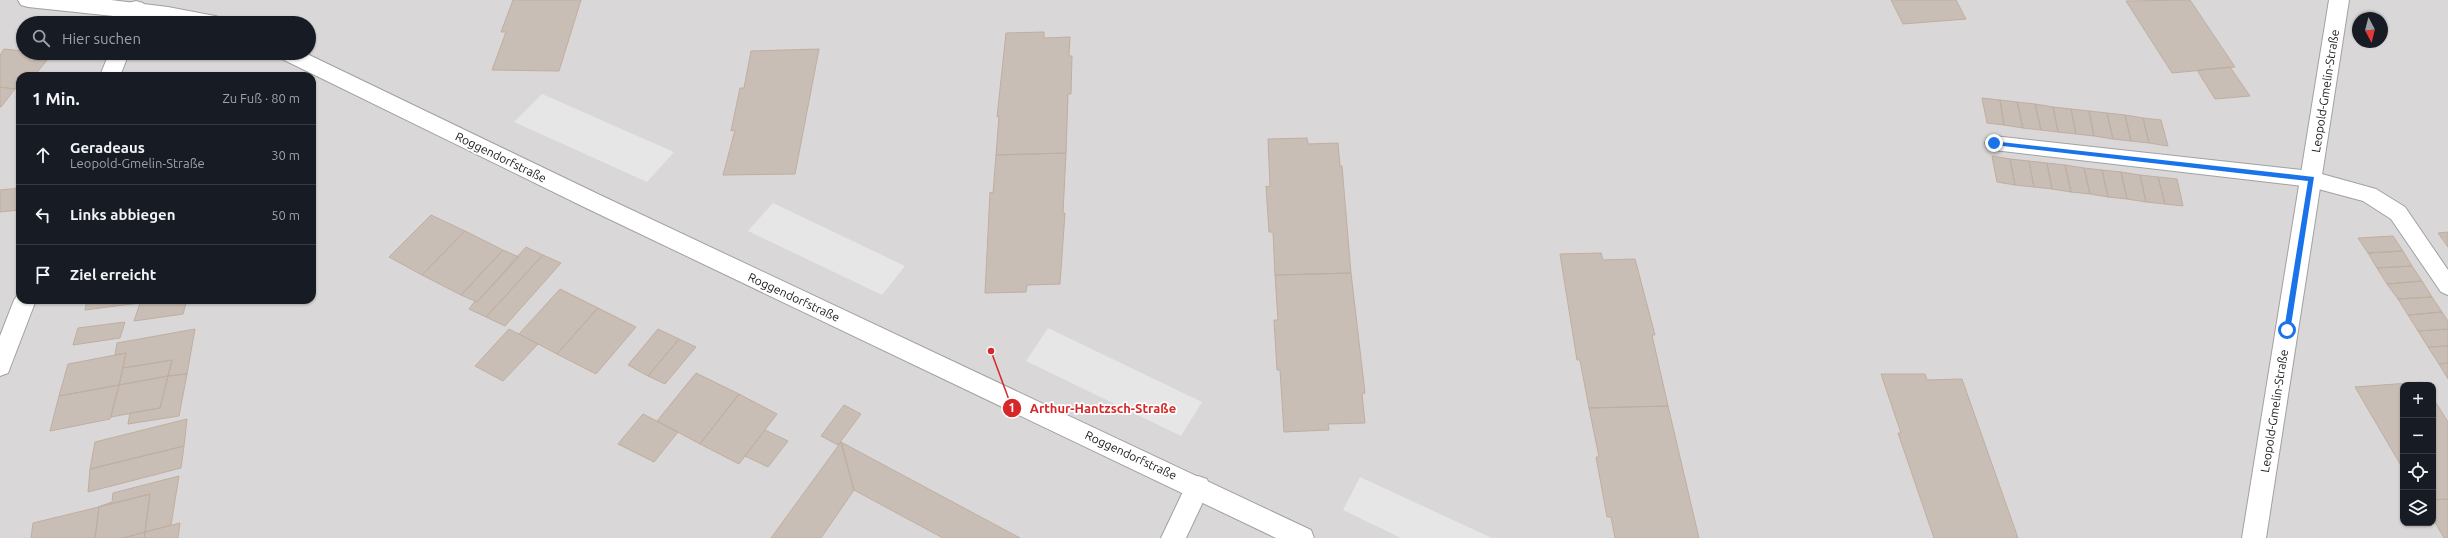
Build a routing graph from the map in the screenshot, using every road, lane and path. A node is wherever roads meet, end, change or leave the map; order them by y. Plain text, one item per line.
1 (28, 0) edge
2 (2339, 0) edge
3 (133, 16) edge
4 (188, 16) edge
5 (116, 60) edge
6 (301, 60) edge
7 (112, 72) edge
8 (1994, 143) dead end
9 (2311, 179) junction
10 (2448, 286) edge
11 (23, 304) edge
12 (0, 366) edge
13 (1198, 487) junction
14 (1173, 538) edge
15 (1302, 538) edge
16 (2254, 538) edge

1 - 3 street
2 - 9 street, Leopold-Gmelin-Straße
3 - 4 street
5 - 7 street
6 - 13 street, Roggendorfstraße
8 - 9 lane
9 - 10 lane
9 - 16 street, Leopold-Gmelin-Straße
11 - 12 street
13 - 14 street
13 - 15 street, Roggendorfstraße

